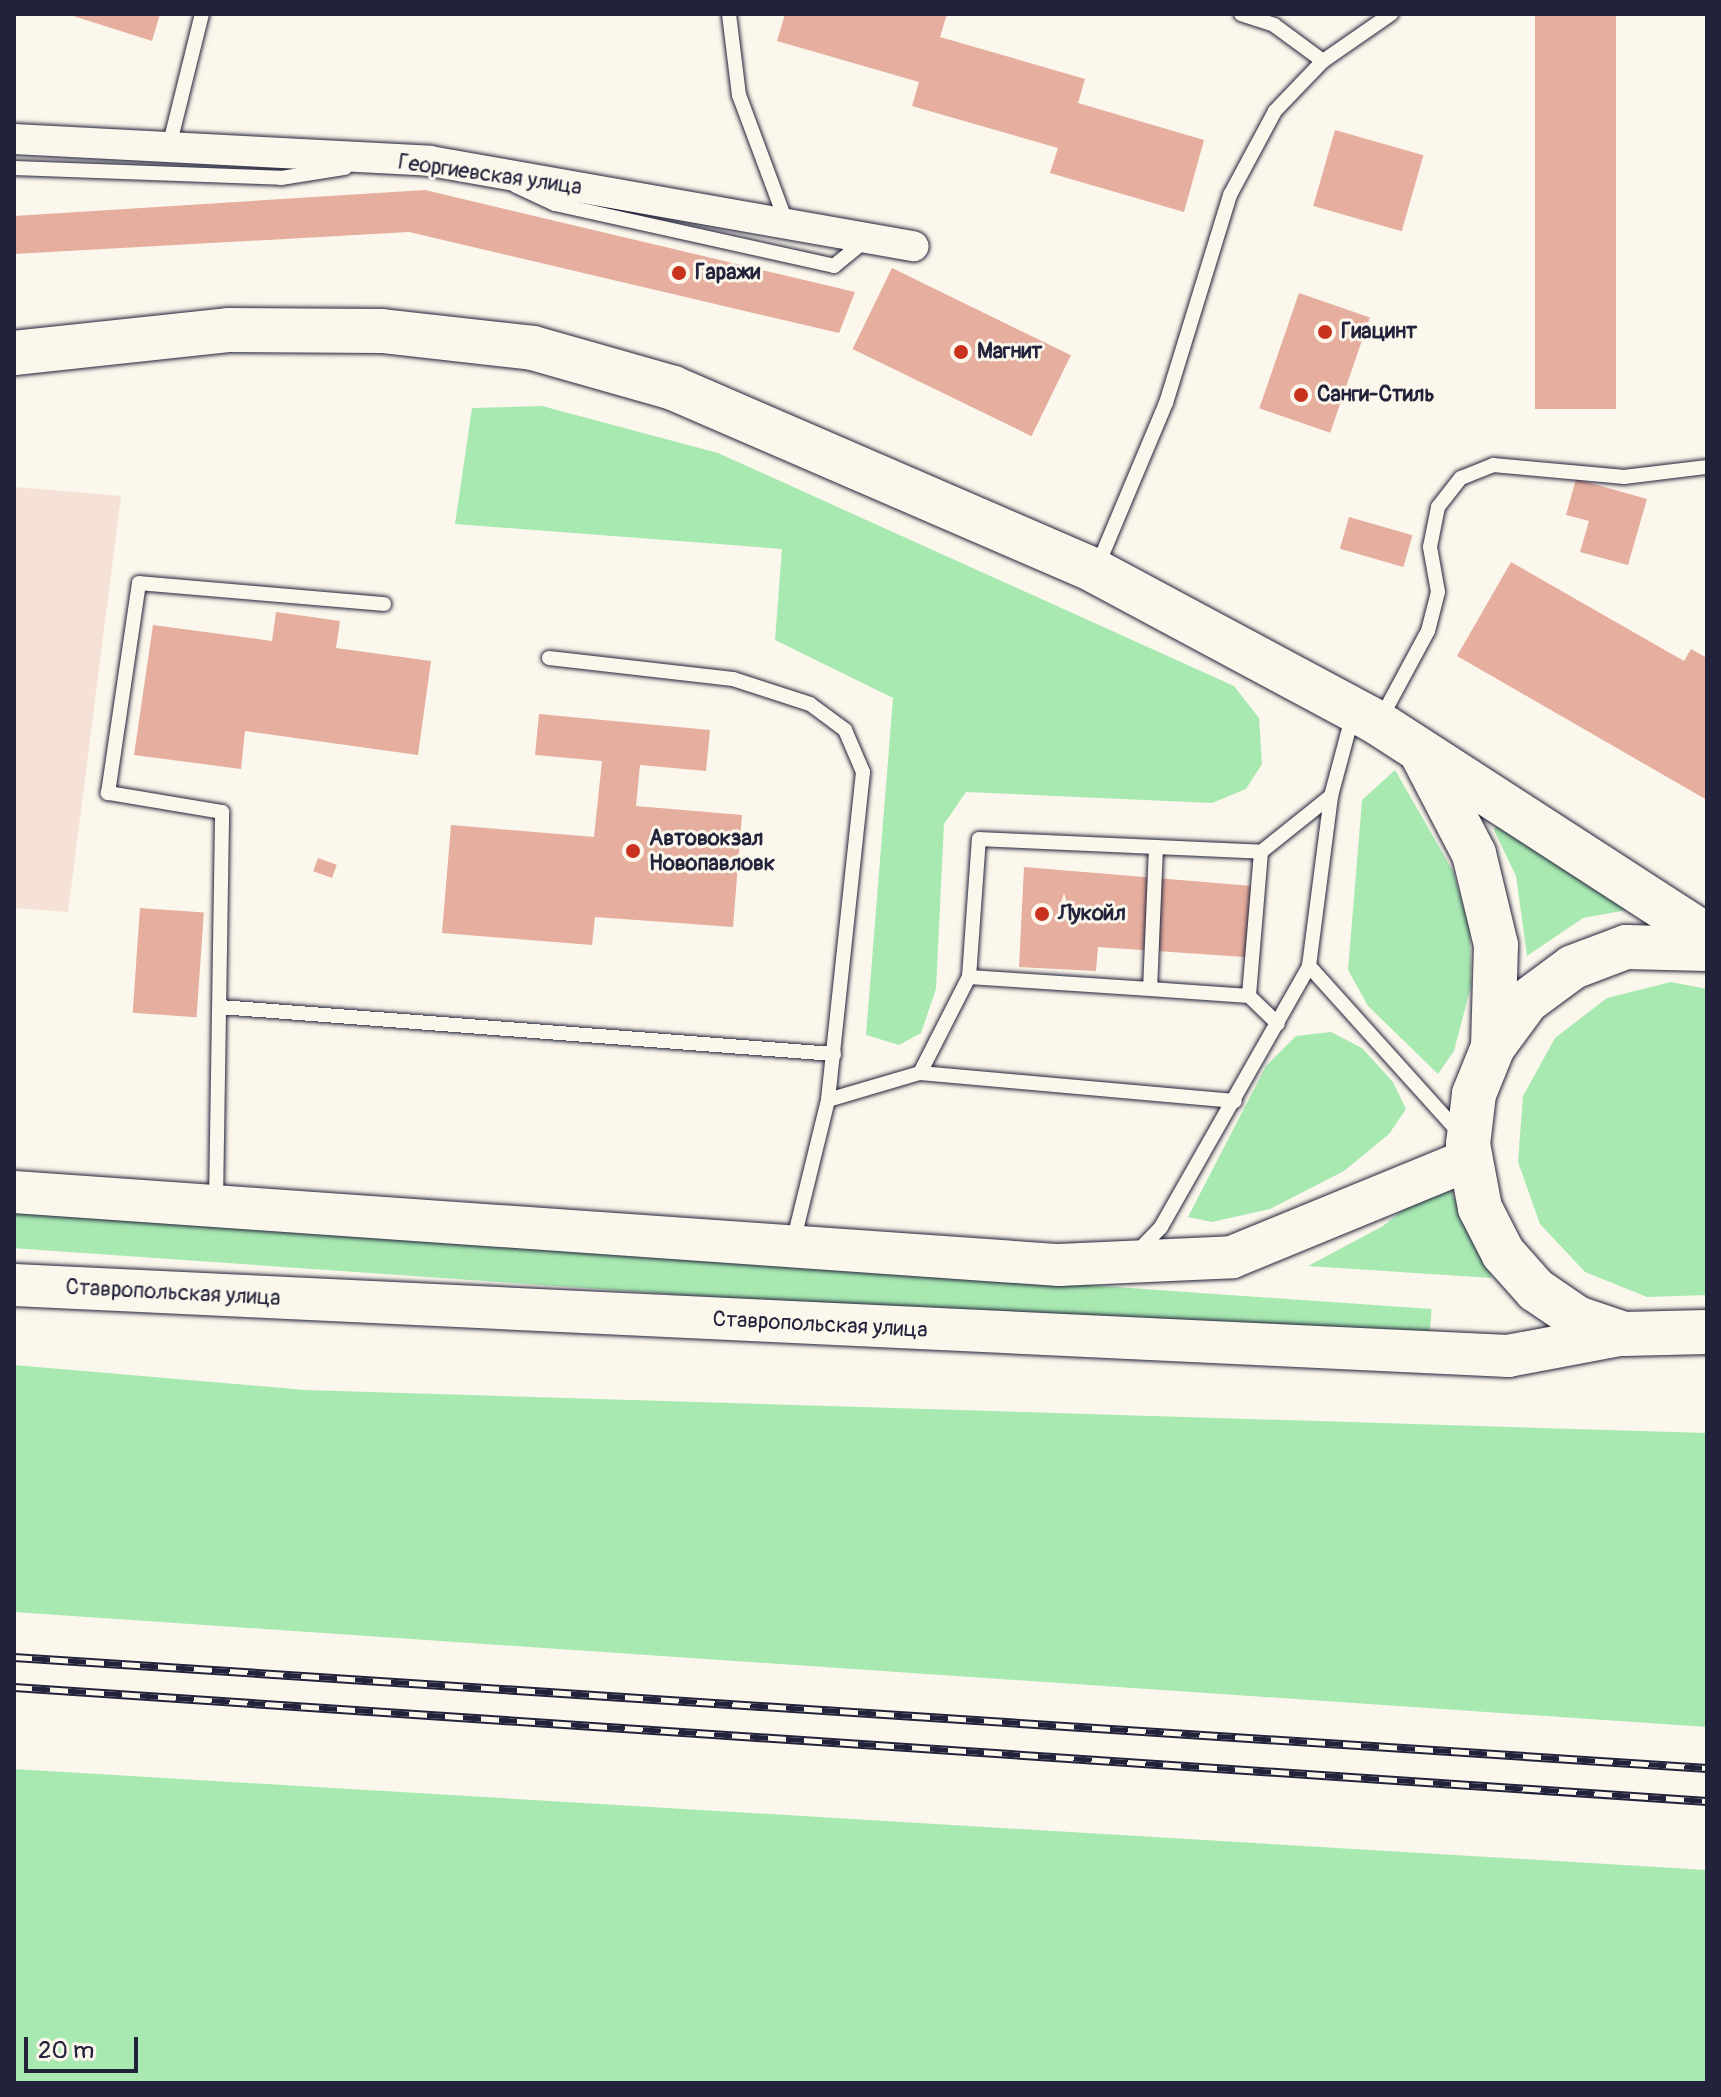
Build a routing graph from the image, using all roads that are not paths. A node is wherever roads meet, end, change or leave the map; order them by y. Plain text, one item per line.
1 (202, 14) edge
2 (729, 14) edge
3 (1241, 14) edge
4 (1391, 14) edge
5 (1323, 61) junction
6 (14, 139) edge
7 (169, 147) junction
8 (396, 160) junction
9 (14, 168) edge
10 (483, 171) junction
11 (787, 224) junction
12 (869, 238) junction
13 (914, 246) dead end
14 (14, 353) edge
15 (1707, 467) edge
16 (1095, 571) junction
17 (384, 604) dead end
18 (549, 658) dead end
19 (1366, 716) junction
20 (1421, 752) junction
21 (1331, 796) junction
22 (1156, 847) junction
23 (1261, 852) junction
24 (1707, 936) edge
25 (1707, 949) edge
26 (1309, 966) junction
27 (969, 977) junction
28 (1150, 989) junction
29 (1249, 996) junction
30 (220, 1007) junction
31 (1278, 1024) junction
32 (1493, 1047) junction
33 (834, 1054) junction
34 (920, 1073) junction
35 (828, 1100) junction
36 (1235, 1101) junction
37 (1469, 1152) junction
38 (14, 1192) edge
39 (216, 1206) junction
40 (792, 1247) junction
41 (1127, 1262) junction
42 (14, 1285) edge
43 (1624, 1334) junction
44 (1702, 1336) edge

1 - 7 lane
2 - 11 lane
3 - 5 lane
4 - 5 lane
5 - 16 lane
6 - 7 street, Георгиевская улица
7 - 8 street, Георгиевская улица
8 - 9 lane
8 - 10 street, Георгиевская улица
10 - 11 street, Георгиевская улица
10 - 12 lane
11 - 12 street, Георгиевская улица
12 - 13 street, Георгиевская улица
14 - 16 main road
15 - 19 lane
16 - 19 main road
17 - 30 lane
18 - 33 lane
19 - 20 main road
19 - 21 lane
20 - 24 main road
20 - 32 main road
21 - 23 lane
21 - 26 lane
22 - 23 lane
22 - 27 lane
22 - 28 lane
23 - 29 lane
25 - 32 main road
26 - 31 lane
26 - 37 lane
27 - 28 lane
27 - 34 lane
28 - 29 lane
29 - 31 lane
30 - 33 lane
30 - 39 lane
31 - 36 lane
32 - 37 main road
33 - 35 lane
34 - 35 lane
34 - 36 lane
35 - 40 lane
36 - 41 lane
37 - 41 main road
37 - 43 main road
38 - 39 main road
39 - 40 main road
40 - 41 main road
42 - 43 main road, Ставропольская улица
43 - 44 main road

